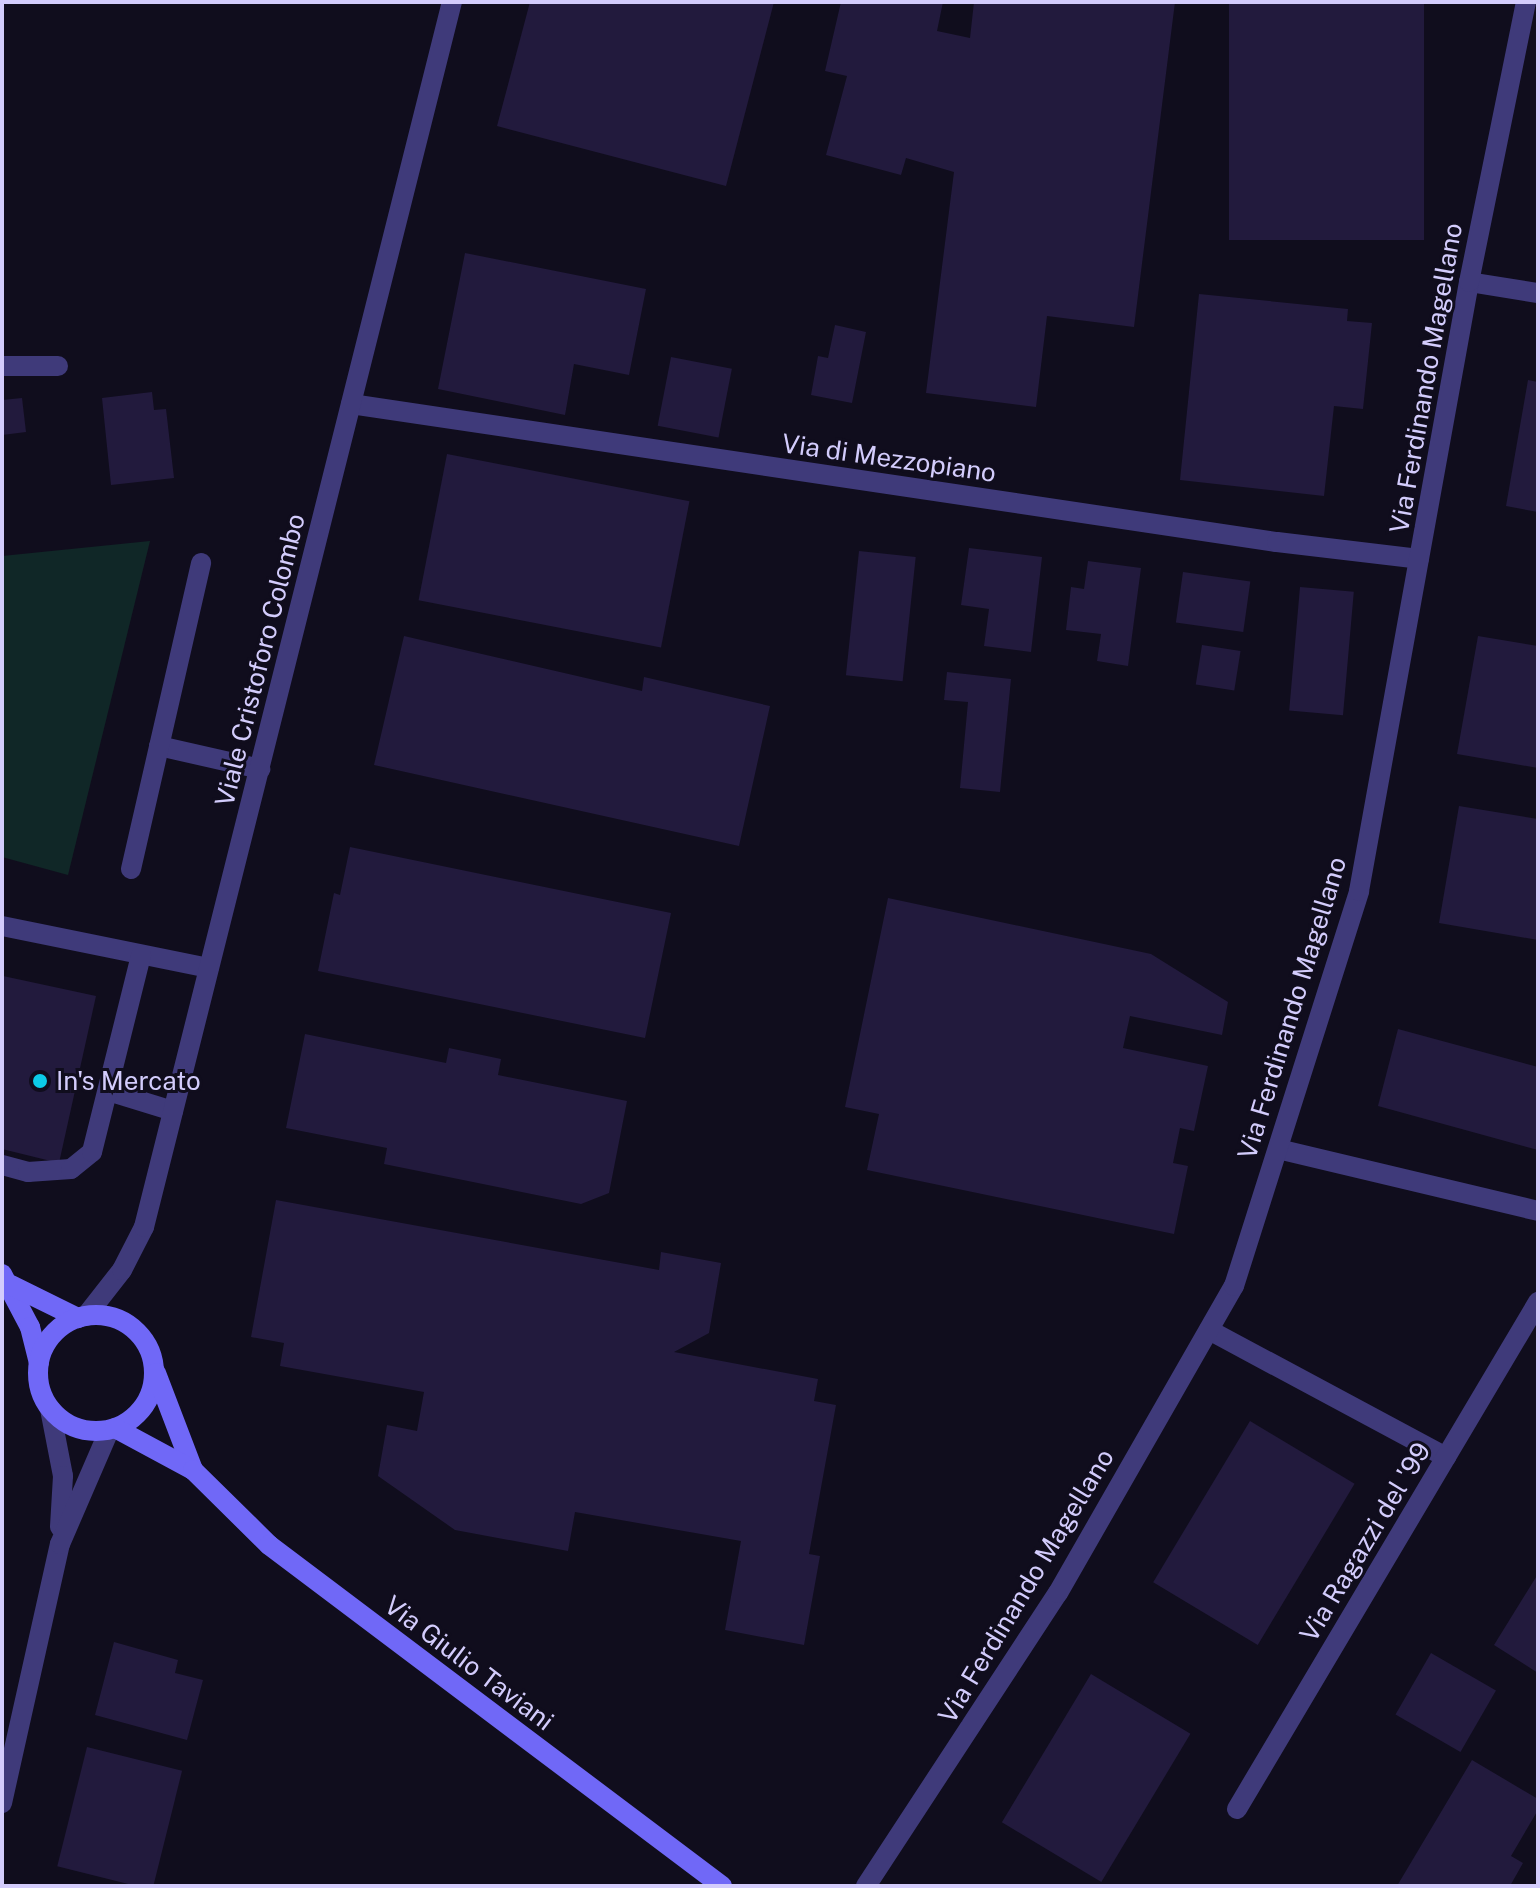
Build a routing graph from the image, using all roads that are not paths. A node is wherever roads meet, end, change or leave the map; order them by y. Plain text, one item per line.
1 (452, 2) edge
2 (1526, 2) edge
3 (1469, 282) junction
4 (1538, 293) edge
5 (2, 366) edge
6 (58, 366) dead end
7 (351, 404) junction
8 (1419, 559) junction
9 (201, 563) dead end
10 (159, 746) junction
11 (260, 769) junction
12 (131, 869) dead end
13 (2, 926) edge
14 (141, 955) junction
15 (209, 968) junction
16 (108, 1091) junction
17 (173, 1111) junction
18 (1278, 1149) junction
19 (2, 1165) edge
20 (1538, 1211) edge
21 (6, 1279) edge
22 (1538, 1302) edge
23 (82, 1317) junction
24 (1209, 1330) junction
25 (39, 1363) junction
26 (153, 1366) junction
27 (50, 1409) junction
28 (112, 1429) junction
29 (1446, 1457) junction
30 (193, 1470) junction
31 (60, 1544) junction
32 (2, 1803) edge
33 (1237, 1809) dead end
34 (722, 1886) edge
35 (866, 1886) edge

1 - 7 street, Viale Cristoforo Colombo
2 - 3 street, Via Ferdinando Magellano
3 - 4 street
3 - 8 street, Via Ferdinando Magellano
5 - 6 street
7 - 8 street, Via di Mezzopiano
7 - 11 street, Viale Cristoforo Colombo
8 - 18 street, Via Ferdinando Magellano
9 - 10 street
10 - 11 street
10 - 12 street
11 - 15 street, Viale Cristoforo Colombo
13 - 14 street
14 - 15 street
14 - 16 street
15 - 17 street, Viale Cristoforo Colombo
16 - 17 street
16 - 19 street
17 - 23 street, Viale Cristoforo Colombo
18 - 20 street
18 - 24 street, Via Ferdinando Magellano
21 - 23 main road
21 - 25 main road
22 - 29 street, Via Ragazzi del '99
23 - 25 main road, Viale Cristoforo Colombo
23 - 26 main road
24 - 29 street
24 - 35 street, Via Ferdinando Magellano
25 - 27 main road
26 - 28 main road
26 - 30 main road, Via Giulio Taviani
27 - 28 main road
27 - 31 street
28 - 30 main road, Via Giulio Taviani
28 - 31 street
29 - 33 street, Via Ragazzi del '99
30 - 34 main road, Via Giulio Taviani
31 - 32 street

